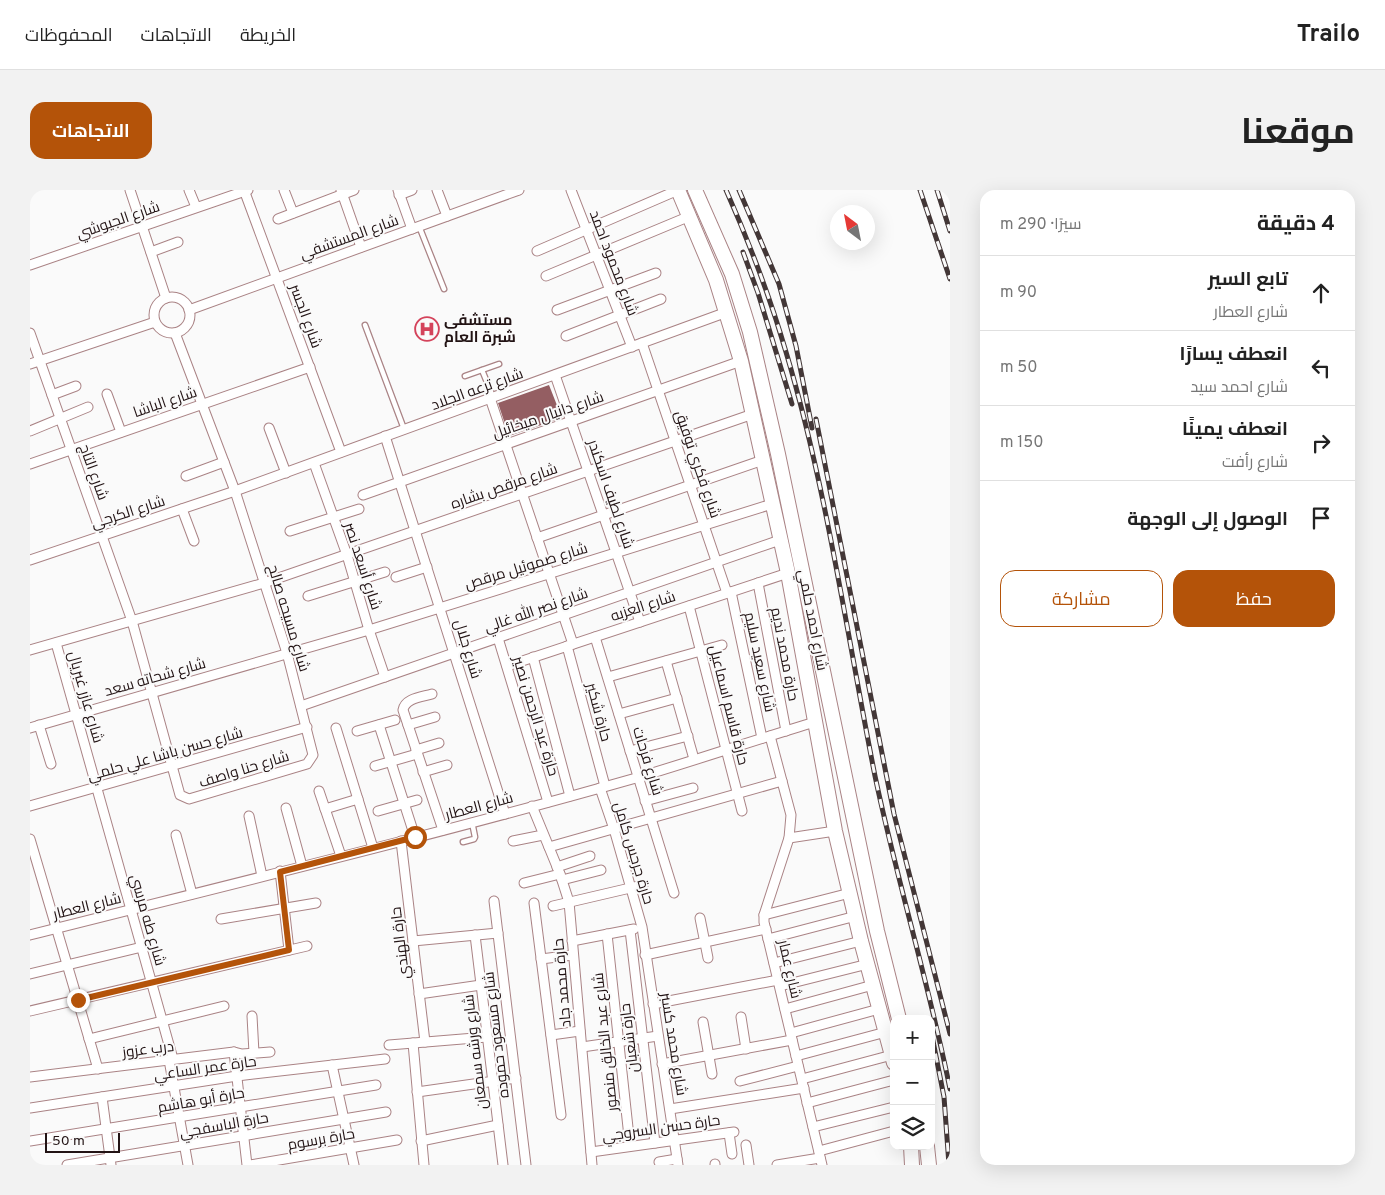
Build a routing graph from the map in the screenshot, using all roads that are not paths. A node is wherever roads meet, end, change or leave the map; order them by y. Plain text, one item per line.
1 (130, 190) edge
2 (189, 190) edge
3 (246, 190) edge
4 (284, 190) edge
5 (354, 190) edge
6 (412, 190) edge
7 (437, 190) edge
8 (571, 190) edge
9 (678, 190) edge
10 (695, 190) edge
11 (515, 191) edge
12 (341, 192) edge
13 (399, 192) edge
14 (196, 207) junction
15 (292, 213) junction
16 (447, 216) junction
17 (690, 216) junction
18 (278, 219) dead end
19 (142, 226) junction
20 (415, 228) junction
21 (586, 230) junction
22 (178, 242) dead end
23 (361, 247) junction
24 (537, 251) dead end
25 (151, 252) junction
26 (596, 256) junction
27 (30, 265) edge
28 (656, 273) dead end
29 (546, 276) dead end
30 (277, 278) junction
31 (444, 289) dead end
32 (610, 290) junction
33 (166, 298) junction
34 (661, 299) dead end
35 (189, 310) junction
36 (557, 310) dead end
37 (727, 312) junction
38 (620, 315) junction
39 (155, 322) junction
40 (365, 325) dead end
41 (30, 333) edge
42 (175, 333) junction
43 (566, 336) dead end
44 (642, 343) junction
45 (632, 347) junction
46 (39, 361) junction
47 (741, 361) junction
48 (30, 364) edge
49 (499, 364) dead end
50 (310, 366) junction
51 (482, 370) junction
52 (465, 376) dead end
53 (555, 376) junction
54 (76, 386) dead end
55 (658, 391) junction
56 (107, 394) dead end
57 (52, 395) junction
58 (491, 398) junction
59 (202, 404) junction
60 (88, 407) dead end
61 (753, 414) junction
62 (60, 419) junction
63 (571, 421) junction
64 (269, 428) dead end
65 (404, 430) junction
66 (30, 431) edge
67 (121, 432) junction
68 (385, 436) junction
69 (675, 442) junction
70 (505, 445) junction
71 (71, 449) junction
72 (342, 452) junction
73 (763, 460) junction
74 (224, 462) junction
75 (314, 462) junction
76 (30, 464) edge
77 (588, 471) junction
78 (286, 472) junction
79 (186, 476) dead end
80 (400, 481) junction
81 (691, 485) junction
82 (235, 491) junction
83 (522, 494) junction
84 (363, 495) dead end
85 (772, 504) junction
86 (182, 509) junction
87 (359, 509) dead end
88 (603, 515) junction
89 (333, 517) junction
90 (705, 525) junction
91 (290, 531) dead end
92 (416, 531) junction
93 (102, 536) junction
94 (537, 538) junction
95 (780, 540) junction
96 (194, 541) dead end
97 (616, 552) junction
98 (347, 555) junction
99 (30, 560) edge
100 (717, 562) junction
101 (427, 567) junction
102 (385, 572) dead end
103 (788, 573) junction
104 (549, 574) junction
105 (396, 577) dead end
106 (354, 582) junction
107 (264, 583) junction
108 (758, 583) junction
109 (630, 592) junction
110 (729, 592) junction
111 (308, 596) dead end
112 (689, 606) junction
113 (441, 607) junction
114 (563, 615) junction
115 (132, 621) junction
116 (640, 622) junction
117 (368, 630) junction
118 (595, 637) junction
119 (498, 638) junction
120 (56, 643) junction
121 (570, 645) junction
122 (722, 645) dead end
123 (30, 650) edge
124 (701, 651) junction
125 (287, 653) junction
126 (455, 653) junction
127 (532, 657) junction
128 (666, 661) junction
129 (507, 666) junction
130 (385, 677) junction
131 (608, 677) junction
132 (152, 693) junction
133 (432, 694) dead end
134 (677, 698) junction
135 (301, 706) junction
136 (76, 714) junction
137 (619, 714) junction
138 (435, 716) dead end
139 (395, 720) dead end
140 (815, 722) junction
141 (379, 725) junction
142 (408, 725) junction
143 (34, 726) edge
144 (307, 728) junction
145 (336, 728) dead end
146 (357, 731) dead end
147 (786, 731) junction
148 (688, 736) junction
149 (766, 737) junction
150 (439, 742) dead end
151 (726, 749) junction
152 (630, 750) junction
153 (417, 752) junction
154 (313, 755) joint
155 (694, 759) junction
156 (391, 762) junction
157 (51, 764) dead end
158 (447, 764) dead end
159 (172, 766) junction
160 (375, 766) dead end
161 (423, 772) junction
162 (638, 777) junction
163 (782, 781) junction
164 (97, 787) junction
165 (602, 787) junction
166 (693, 788) dead end
167 (319, 791) dead end
168 (738, 794) junction
169 (180, 795) joint
170 (570, 796) junction
171 (358, 799) junction
172 (417, 800) dead end
173 (646, 801) junction
174 (548, 802) junction
175 (404, 803) junction
176 (30, 806) edge
177 (532, 806) junction
178 (286, 808) dead end
179 (325, 810) junction
180 (378, 811) dead end
181 (742, 811) dead end
182 (505, 814) junction
183 (249, 816) dead end
184 (651, 819) junction
185 (472, 822) junction
186 (614, 829) junction
187 (442, 830) junction
188 (836, 831) junction
189 (176, 835) dead end
190 (544, 835) junction
191 (415, 837) junction
192 (789, 838) junction
193 (30, 839) edge
194 (401, 841) junction
195 (513, 841) dead end
196 (463, 842) dead end
197 (549, 847) junction
198 (373, 848) junction
199 (341, 856) junction
200 (590, 856) dead end
201 (302, 866) junction
202 (601, 870) dead end
203 (280, 872) junction
204 (560, 874) junction
205 (262, 876) junction
206 (524, 883) dead end
207 (643, 885) dead end
208 (631, 888) junction
209 (674, 893) dead end
210 (850, 893) junction
211 (192, 894) junction
212 (494, 901) dead end
213 (569, 902) junction
214 (316, 903) dead end
215 (534, 903) dead end
216 (553, 906) dead end
217 (284, 908) junction
218 (131, 909) junction
219 (764, 915) junction
220 (856, 916) junction
221 (221, 918) dead end
222 (700, 918) dead end
223 (642, 927) junction
224 (56, 928) junction
225 (630, 930) junction
226 (877, 931) junction
227 (498, 932) junction
228 (607, 934) junction
229 (767, 934) junction
230 (30, 935) edge
231 (475, 935) junction
232 (861, 938) junction
233 (413, 941) junction
234 (572, 941) junction
235 (705, 942) junction
236 (307, 946) dead end
237 (142, 947) junction
238 (289, 950) junction
239 (573, 955) junction
240 (645, 955) junction
241 (708, 958) dead end
242 (541, 959) junction
243 (774, 963) junction
244 (868, 964) junction
245 (67, 965) junction
246 (30, 974) edge
247 (152, 982) junction
248 (779, 983) junction
249 (481, 984) junction
250 (873, 985) junction
251 (419, 994) junction
252 (78, 1000) junction
253 (653, 1004) junction
254 (224, 1006) dead end
255 (785, 1009) junction
256 (879, 1009) junction
257 (30, 1011) edge
258 (898, 1015) edge
259 (252, 1016) dead end
260 (741, 1017) dead end
261 (163, 1021) junction
262 (702, 1022) dead end
263 (580, 1031) junction
264 (886, 1032) junction
265 (551, 1035) junction
266 (658, 1036) junction
267 (791, 1036) junction
268 (488, 1037) junction
269 (642, 1038) junction
270 (89, 1040) junction
271 (425, 1042) junction
272 (619, 1042) junction
273 (413, 1044) junction
274 (389, 1046) dead end
275 (582, 1047) junction
276 (890, 1047) edge
277 (746, 1049) junction
278 (234, 1052) junction
279 (270, 1052) dead end
280 (254, 1053) junction
281 (709, 1056) junction
282 (796, 1056) junction
283 (385, 1059) dead end
284 (171, 1060) junction
285 (890, 1060) edge
286 (662, 1064) junction
287 (332, 1065) junction
288 (798, 1066) junction
289 (98, 1069) junction
290 (712, 1074) dead end
291 (237, 1076) junction
292 (30, 1077) edge
293 (516, 1078) junction
294 (802, 1079) junction
295 (740, 1081) dead end
296 (890, 1081) edge
297 (493, 1082) junction
298 (376, 1085) dead end
299 (174, 1086) junction
300 (804, 1088) junction
301 (338, 1091) junction
302 (417, 1092) junction
303 (102, 1097) junction
304 (807, 1103) junction
305 (240, 1107) junction
306 (30, 1108) edge
307 (890, 1108) edge
308 (670, 1109) junction
309 (386, 1112) dead end
310 (561, 1115) dead end
311 (180, 1118) junction
312 (344, 1119) junction
313 (498, 1126) junction
314 (813, 1127) junction
315 (106, 1129) junction
316 (890, 1132) edge
317 (244, 1136) junction
318 (397, 1140) dead end
319 (675, 1140) junction
320 (30, 1141) edge
321 (421, 1141) junction
322 (655, 1143) junction
323 (746, 1145) dead end
324 (184, 1146) junction
325 (630, 1146) junction
326 (351, 1148) junction
327 (911, 1150) edge
328 (927, 1150) edge
329 (591, 1152) junction
330 (732, 1154) dead end
331 (820, 1158) edge
332 (110, 1162) edge
333 (659, 1162) dead end
334 (678, 1162) edge
335 (912, 1164) edge
336 (67, 1165) edge
337 (188, 1165) edge
338 (249, 1165) edge
339 (354, 1165) edge
340 (424, 1165) edge
341 (503, 1165) edge
342 (526, 1165) edge
343 (592, 1165) edge
344 (749, 1165) edge
345 (778, 1165) edge
346 (928, 1165) edge

1 - 19 street
2 - 14 street
3 - 14 street, شارع الجيوشي
3 - 30 street, شارع الجسر
4 - 15 street
5 - 12 street
6 - 13 street
7 - 16 street
8 - 21 street, شارع محمود احمد
9 - 17 main road, شارع احمد حلمي
9 - 21 street
10 - 226 main road, شارع احمد حلمي
11 - 16 street, شارع المستشفي
12 - 15 street
12 - 23 street
13 - 20 street
14 - 19 street, شارع الجيوشي
15 - 18 street
16 - 20 street, شارع المستشفي
17 - 26 street
17 - 37 main road, شارع احمد حلمي
19 - 25 street
19 - 27 street, شارع الجيوشي
20 - 23 street, شارع المستشفي
20 - 31 lane
21 - 24 street
21 - 26 street, شارع محمود احمد
22 - 25 street
23 - 30 street, شارع المستشفي
25 - 33 street
26 - 29 street
26 - 32 street, شارع محمود احمد
28 - 32 street
30 - 35 street, شارع المستشفي
30 - 50 street, شارع الجسر
32 - 36 street
32 - 38 street, شارع محمود احمد
33 - 35 street
33 - 39 street
34 - 38 street
35 - 42 street
37 - 44 street, شارع ترعه الجلاد
37 - 47 main road, شارع احمد حلمي
38 - 43 street
38 - 45 street, شارع محمود احمد
39 - 42 street
39 - 46 street
40 - 65 lane
41 - 46 street, شارع التاج
42 - 59 street, شارع مسيحه صالح
44 - 45 street, شارع ترعه الجلاد
44 - 55 street, شارع فكري توفيق
45 - 53 street, شارع ترعه الجلاد
46 - 48 street
46 - 57 street, شارع التاج
47 - 55 street, شارع دانيال ميخائيل
47 - 61 main road, شارع احمد حلمي
49 - 51 lane
50 - 59 street, شارع الباشا
50 - 72 street, شارع الجسر
51 - 52 lane
51 - 58 lane
53 - 58 street, شارع ترعه الجلاد
53 - 63 street, شارع لطيف اسكندر
54 - 57 street
55 - 63 street, شارع دانيال ميخائيل
55 - 69 street, شارع فكري توفيق
56 - 67 street
57 - 62 street, شارع التاج
58 - 65 street, شارع ترعه الجلاد
58 - 70 street, حارة شكير
59 - 67 street, شارع الباشا
59 - 74 street, شارع مسيحه صالح
60 - 62 street
61 - 69 street, شارع مرقص بشاره
61 - 73 main road, شارع احمد حلمي
62 - 66 street
62 - 71 street, شارع التاج
63 - 70 street, شارع دانيال ميخائيل
63 - 77 street, شارع لطيف اسكندر
64 - 78 street
65 - 68 street, شارع ترعه الجلاد
67 - 71 street, شارع الباشا
68 - 72 street, شارع ترعه الجلاد
68 - 80 street, شارع جلال
69 - 77 street, شارع مرقص بشاره
69 - 81 street, شارع فكري توفيق
70 - 80 street, شارع دانيال ميخائيل
70 - 83 street, حارة شكير
71 - 76 street, شارع الباشا
71 - 93 street, شارع التاج
72 - 75 street, شارع ترعه الجلاد
73 - 81 street
73 - 85 main road, شارع احمد حلمي
74 - 79 street
74 - 82 street, شارع مسيحه صالح
75 - 78 street, شارع ترعه الجلاد
75 - 89 street, شارع أسعد نصر
77 - 83 street, شارع مرقص بشاره
77 - 88 street, شارع لطيف اسكندر
78 - 82 street, شارع ترعه الجلاد
80 - 84 street, شارع دانيال ميخائيل
80 - 92 street, شارع جلال
81 - 88 street
81 - 90 street, شارع فكري توفيق
82 - 86 street, شارع الكرجي
82 - 107 street, شارع مسيحه صالح
83 - 92 street, شارع مرقص بشاره
83 - 94 street, حارة شكير
85 - 90 street, شارع صموئيل مرقص
85 - 95 main road, شارع احمد حلمي
86 - 93 street, شارع الكرجي
86 - 96 street
87 - 89 street
88 - 94 street
88 - 97 street, شارع لطيف اسكندر
89 - 91 street
89 - 98 street, شارع أسعد نصر
90 - 97 street, شارع صموئيل مرقص
90 - 100 street, شارع فكري توفيق
92 - 98 street, شارع مرقص بشاره
92 - 101 street, شارع جلال
93 - 99 street, شارع الكرجي
93 - 115 street, شارع التاج
94 - 104 street, حارة شكير
95 - 100 street, شارع نصر الله غالي
95 - 103 main road, شارع احمد حلمي
97 - 104 street, شارع صموئيل مرقص
97 - 109 street, شارع لطيف اسكندر
98 - 106 street, شارع أسعد نصر
98 - 107 street, شارع مرقص بشاره
100 - 109 street, شارع نصر الله غالي
100 - 110 street, شارع فكري توفيق
101 - 105 street
101 - 113 street, شارع جلال
102 - 106 street
103 - 108 street, شارع العزبه
103 - 140 main road, شارع احمد حلمي
104 - 113 street, شارع صموئيل مرقص
104 - 114 street, حارة شكير
106 - 111 street
106 - 117 street, شارع أسعد نصر
107 - 115 street
107 - 125 street, شارع مسيحه صالح
108 - 110 street, شارع العزبه
108 - 147 street, حارة محمد نديم
109 - 114 street, شارع نصر الله غالي
109 - 116 street, شارع لطيف اسكندر
110 - 112 street, شارع العزبه
110 - 149 street, شارع سعيد سليم
112 - 116 street, شارع العزبه
112 - 124 street, حارة قاسم اسماعيل
113 - 117 street, شارع صموئيل مرقص
113 - 126 street, شارع جلال
114 - 119 street, شارع نصر الله غالي
114 - 121 street, حارة شكير
115 - 120 street
115 - 132 street, شارع التاج
116 - 118 street, شارع العزبه
117 - 125 street, شارع صموئيل مرقص
117 - 130 street, شارع أسعد نصر
118 - 121 street, شارع العزبه
118 - 131 street, شارع فرحات
119 - 126 street, شارع نصر الله غالي
119 - 129 street, حارة عبد الرحمن نصير
120 - 123 street
120 - 136 street, شارع عازر غبريال
121 - 127 street, شارع العزبه
121 - 165 street, حارة شكير
122 - 124 street
124 - 128 street
124 - 151 street, حارة قاسم اسماعيل
125 - 132 street, شارع شحاته سعد
125 - 135 street, شارع مسيحه صالح
126 - 130 street, شارع نصر الله غالي
126 - 182 street, شارع جلال
127 - 129 street, شارع العزبه
127 - 170 street
128 - 131 street
128 - 134 street
129 - 174 street, حارة عبد الرحمن نصير
130 - 135 street, شارع نصر الله غالي
131 - 137 street, شارع فرحات
132 - 136 street, شارع شحاته سعد
132 - 159 street, شارع التاج
133 - 142 street
134 - 137 street
134 - 148 street
135 - 144 street, شارع مسيحه صالح
136 - 143 street, شارع شحاته سعد
136 - 164 street, شارع عازر غبريال
137 - 152 street, شارع فرحات
138 - 142 street
139 - 141 street
140 - 147 street, شارع العطار
140 - 188 main road, شارع احمد حلمي
141 - 146 street
141 - 156 street
142 - 153 street
143 - 157 street
144 - 154 street, شارع مسيحه صالح
144 - 159 street, شارع حسن باشا علي حلمي
145 - 171 street
147 - 149 street, شارع العطار
148 - 152 street
148 - 155 street
149 - 151 street, شارع العطار
149 - 163 street, شارع سعيد سليم
150 - 153 street
151 - 155 street, شارع العطار
151 - 168 street, حارة قاسم اسماعيل
152 - 162 street, شارع فرحات
153 - 156 street
153 - 161 street
154 - 169 street, شارع حنا واصف
155 - 162 street, شارع العطار
156 - 160 street
156 - 175 street
158 - 161 street
159 - 164 street, شارع حسن باشا علي حلمي
159 - 169 street, شارع التاج
161 - 187 street
162 - 165 street, شارع العطار
162 - 173 street, شارع فرحات
163 - 168 street
163 - 192 street, شارع عمار
164 - 176 street, شارع حسن باشا علي حلمي
164 - 218 street, شارع طه مرسي
165 - 170 street, شارع العطار
165 - 186 street, حارة جرجس كامل
166 - 173 street
167 - 179 street
168 - 181 street, حارة قاسم اسماعيل
168 - 184 street
170 - 174 street, شارع العطار
171 - 179 street
171 - 198 street
172 - 175 street
173 - 184 street, شارع فرحات
174 - 177 street, شارع العطار
175 - 180 street
175 - 191 street
177 - 182 street, شارع العطار
177 - 190 street, حارة محمد جاد
178 - 201 street
179 - 199 street
182 - 185 street, شارع العطار
183 - 205 street
184 - 186 street
184 - 209 street, شارع فرحات
185 - 187 street, شارع العطار
185 - 196 lane
186 - 197 street
186 - 208 street, حارة جرجس كامل
187 - 191 street, شارع العطار
188 - 192 street
188 - 210 main road, شارع احمد حلمي
189 - 211 street
190 - 195 street
190 - 197 street, حارة محمد جاد
191 - 194 street, شارع العطار
192 - 219 street, شارع عمار
193 - 224 street
194 - 198 street, شارع العطار
194 - 233 street, حارة الهندي
197 - 204 street, حارة محمد جاد
198 - 199 street, شارع العطار
199 - 201 street, شارع العطار
200 - 204 street
201 - 203 street, شارع العطار
202 - 204 street
203 - 205 street, شارع العطار
203 - 217 street
204 - 206 street
204 - 213 street, حارة محمد جاد
205 - 211 street, شارع العطار
207 - 208 street
208 - 213 street
208 - 223 street, حارة جرجس كامل
210 - 219 street
210 - 220 main road, شارع احمد حلمي
211 - 218 street, شارع العطار
212 - 227 street, شارع مسعود حموده
213 - 216 street
213 - 234 street, حارة محمد جاد
214 - 217 street
215 - 242 street
217 - 221 street
217 - 238 street
218 - 224 street, شارع العطار
218 - 237 street, شارع طه مرسي
219 - 229 street, شارع عمار
220 - 229 street
220 - 232 main road, شارع احمد حلمي
222 - 235 street
223 - 225 street
223 - 240 street, شارع محمد كسبر
224 - 230 street, شارع العطار
224 - 245 street
225 - 228 street
225 - 269 street, حارة شعبان
226 - 232 main road
226 - 258 main road, شارع احمد حلمي
227 - 231 street
227 - 293 street, شارع مسعود حموده
228 - 234 street
228 - 272 street, شارع عبد الخالق منصور
229 - 235 street
229 - 243 street, شارع عمار
231 - 233 street
231 - 249 street, شارع ورشه سمعان
232 - 243 street
232 - 244 main road, شارع احمد حلمي
233 - 251 street, حارة الهندي
234 - 239 street, حارة محمد جاد
235 - 240 street
235 - 241 street
236 - 238 street
237 - 245 street
237 - 247 street, شارع طه مرسي
238 - 247 street
239 - 242 street
239 - 263 street, حارة محمد جاد
240 - 253 street, شارع محمد كسبر
242 - 265 street
243 - 248 street, شارع عمار
244 - 248 street
244 - 250 main road, شارع احمد حلمي
245 - 246 street
245 - 252 street
247 - 252 street
247 - 261 street, شارع طه مرسي
248 - 253 street
248 - 255 street, شارع عمار
249 - 251 street
249 - 268 street, شارع ورشه سمعان
250 - 255 street
250 - 256 main road, شارع احمد حلمي
251 - 271 street, حارة الهندي
252 - 257 street
252 - 270 street
253 - 266 street, شارع محمد كسبر
254 - 261 street
255 - 267 street, شارع عمار
256 - 264 main road, شارع احمد حلمي
256 - 267 street
259 - 280 street
260 - 277 street
261 - 270 street
261 - 284 street, شارع طه مرسي
262 - 281 street
263 - 265 street
263 - 275 street, حارة محمد جاد
264 - 276 main road, شارع احمد حلمي
264 - 282 street
265 - 310 street
266 - 269 street
266 - 286 street, شارع محمد كسبر
267 - 277 street
267 - 282 street, شارع عمار
268 - 271 street
268 - 297 street, شارع ورشه سمعان
269 - 272 street
269 - 322 street, حارة شعبان
270 - 289 street
271 - 273 street
272 - 275 street
272 - 325 street, شارع عبد الخالق منصور
273 - 274 street
273 - 302 street
275 - 329 street, حارة محمد جاد
277 - 281 street
278 - 280 street, درب عزوز
278 - 284 street, درب عزوز
278 - 291 street
279 - 280 street, درب عزوز
281 - 286 street
281 - 290 street
282 - 288 street, شارع عمار
283 - 287 street, حارة عمر الساعي
284 - 289 street, درب عزوز
284 - 299 street, شارع طه مرسي
285 - 294 street
286 - 308 street, شارع محمد كسبر
287 - 291 street, حارة عمر الساعي
287 - 301 street
288 - 294 street, شارع عمار
288 - 295 street
289 - 292 street, درب عزوز
291 - 299 street, حارة عمر الساعي
291 - 305 street
293 - 297 street
293 - 342 street, شارع مسعود حموده
294 - 300 street, شارع عمار
296 - 304 street
297 - 302 street
297 - 313 street, شارع ورشه سمعان
298 - 301 street, حارة أبو هاشم
299 - 303 street, حارة عمر الساعي
299 - 311 street, شارع طه مرسي
300 - 304 street, شارع عمار
300 - 308 street
301 - 305 street, حارة أبو هاشم
301 - 312 street
302 - 321 street
303 - 306 street, حارة عمر الساعي
303 - 315 street
304 - 314 street, شارع عمار
305 - 311 street, حارة أبو هاشم
305 - 317 street
307 - 314 street
308 - 319 street, شارع محمد كسبر
309 - 312 street, حارة الباسفجي
311 - 315 street, حارة أبو هاشم
311 - 324 street, شارع طه مرسي
312 - 317 street, حارة الباسفجي
312 - 326 street
313 - 321 street
313 - 341 street, شارع ورشه سمعان
314 - 331 street, شارع عمار
315 - 320 street, حارة أبو هاشم
315 - 332 street
316 - 331 street
317 - 324 street, حارة الباسفجي
317 - 338 street
318 - 326 street, حارة برسوم
319 - 322 street, حارة حسن السروجي
319 - 330 street, حارة حسن السروجي
319 - 334 street, شارع محمد كسبر
321 - 340 street
322 - 325 street, حارة حسن السروجي
323 - 344 street
324 - 332 street, حارة الباسفجي
324 - 337 street, شارع طه مرسي
325 - 329 street, حارة حسن السروجي
326 - 338 street, حارة برسوم
326 - 339 street
327 - 335 main road
328 - 346 main road
329 - 343 street, حارة محمد جاد
331 - 345 street
332 - 336 street, حارة الباسفجي
333 - 334 street

